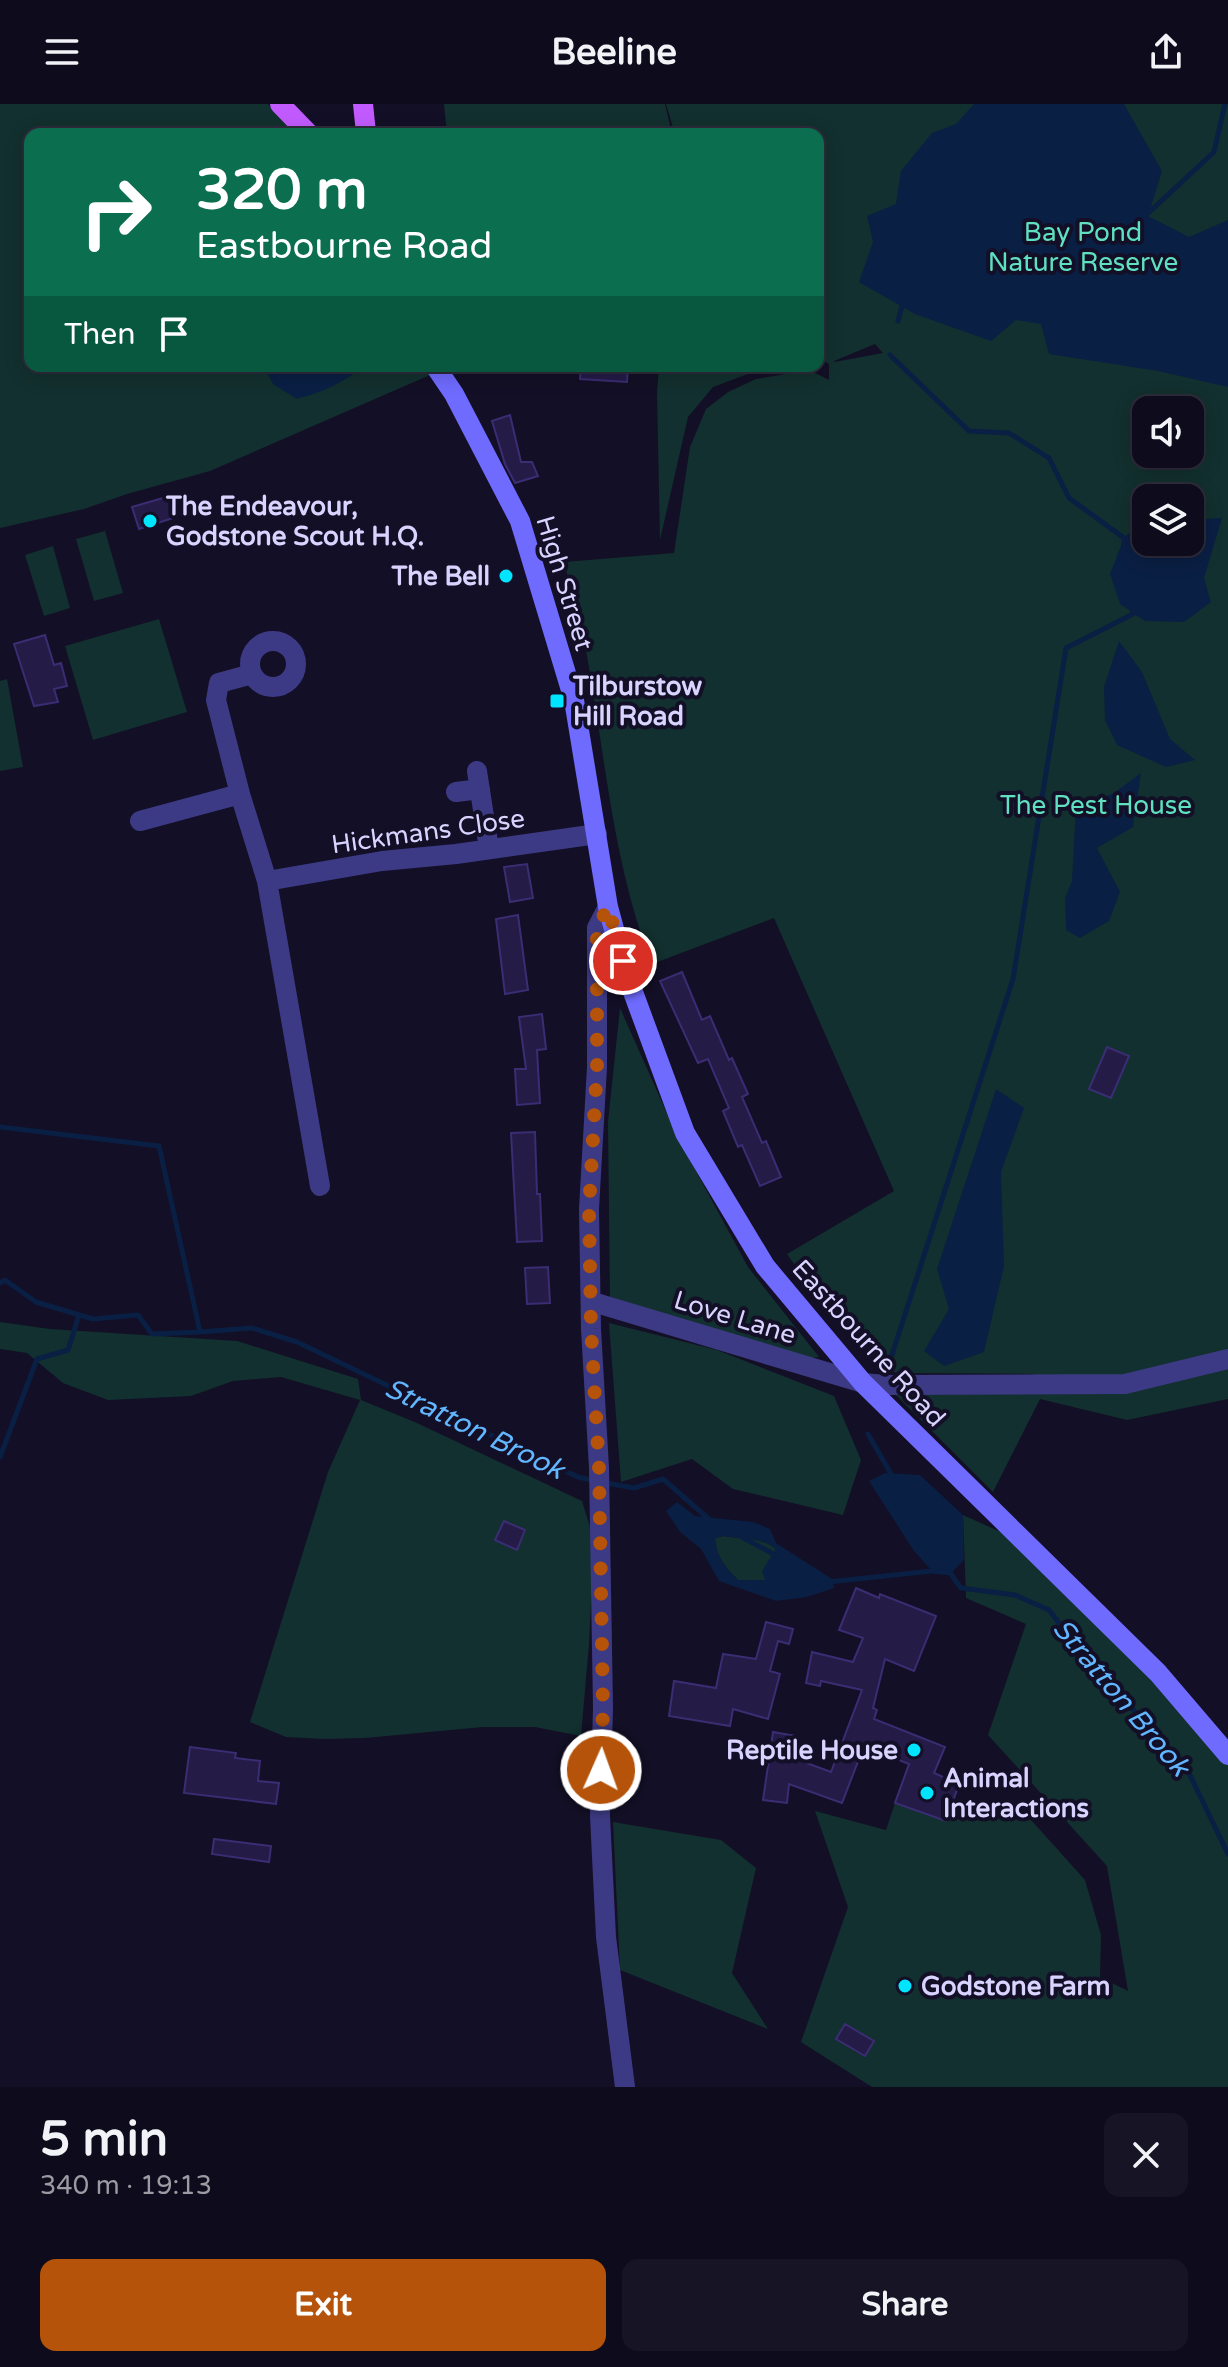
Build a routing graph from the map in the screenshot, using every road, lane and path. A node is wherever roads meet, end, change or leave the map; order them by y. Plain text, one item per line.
1 (280, 104) edge
2 (363, 104) edge
3 (303, 128) edge
4 (365, 128) edge
5 (439, 372) edge
6 (252, 674) dead end
7 (456, 792) dead end
8 (240, 794) junction
9 (140, 821) dead end
10 (597, 834) junction
11 (489, 849) junction
12 (267, 881) junction
13 (608, 907) junction
14 (320, 1186) dead end
15 (593, 1302) junction
16 (1228, 1359) edge
17 (863, 1383) junction
18 (1228, 1755) edge
19 (625, 2087) edge

1 - 3 main road
2 - 4 main road
5 - 10 main road, High Street
6 - 8 street
7 - 11 street
8 - 9 street
8 - 12 street
10 - 11 street, Hickmans Close
10 - 13 main road, Eastbourne Road
11 - 12 street, Hickmans Close
12 - 14 street
13 - 15 street
13 - 17 main road, Eastbourne Road
15 - 17 street, Love Lane
15 - 19 street
16 - 17 street, Love Lane
17 - 18 main road, Eastbourne Road

